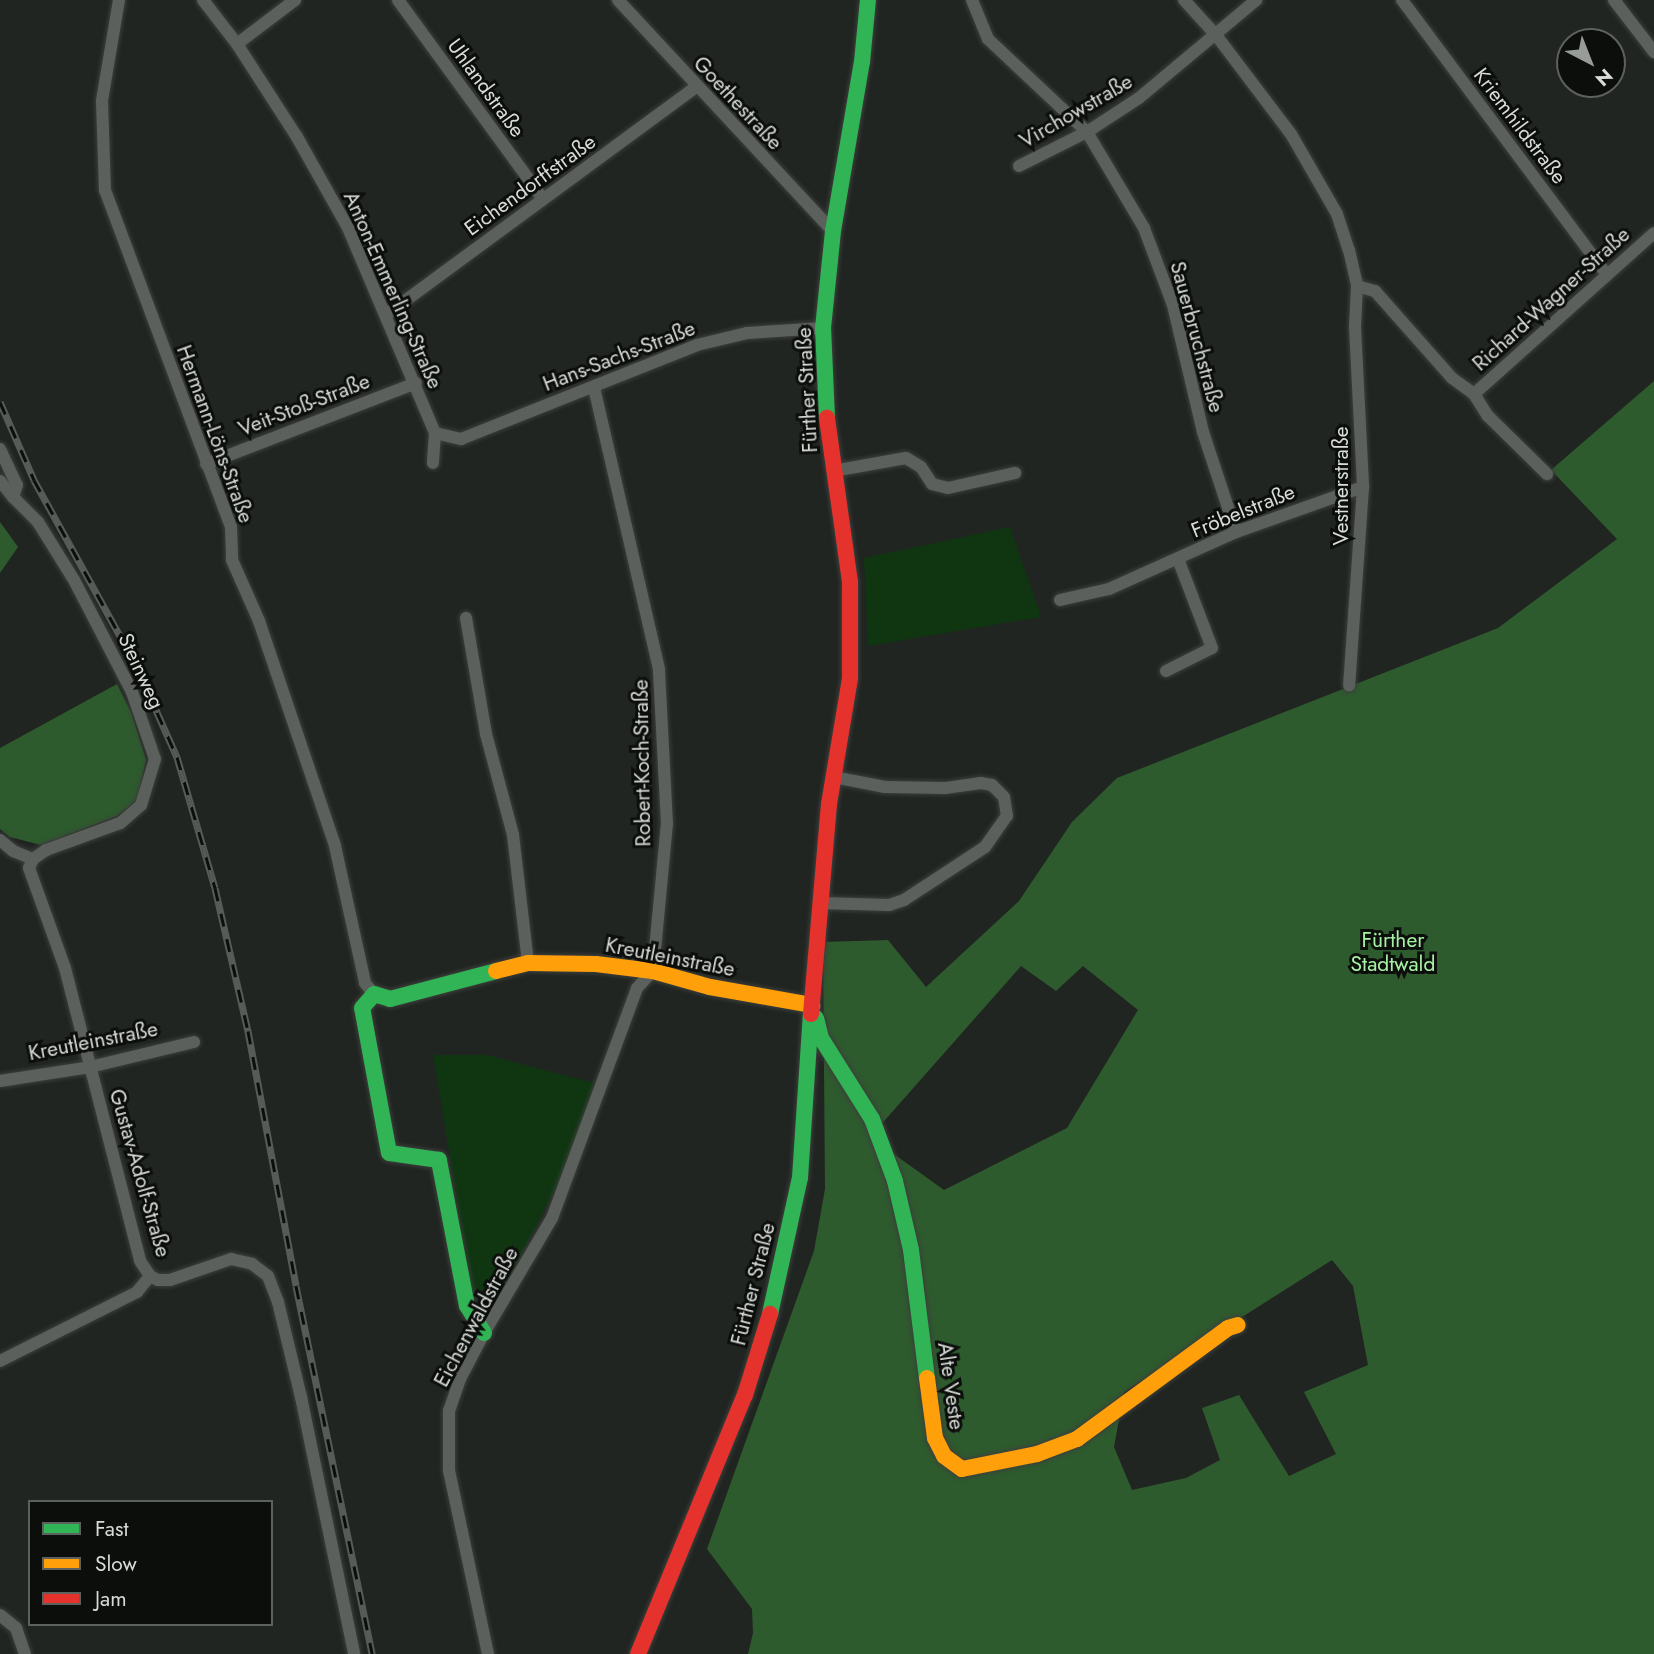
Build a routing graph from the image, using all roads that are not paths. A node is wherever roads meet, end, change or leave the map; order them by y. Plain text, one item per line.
1 (119, 0) edge
2 (203, 0) edge
3 (295, 0) edge
4 (398, 0) edge
5 (618, 0) edge
6 (868, 0) edge
7 (972, 0) edge
8 (1184, 0) edge
9 (1256, 0) edge
10 (1402, 0) edge
11 (1614, 0) edge
12 (1216, 35) junction
13 (237, 44) junction
14 (1654, 52) edge
15 (696, 87) junction
16 (1087, 132) junction
17 (1019, 166) dead end
18 (543, 199) junction
19 (833, 230) junction
20 (1654, 233) edge
21 (1607, 275) junction
22 (1357, 286) junction
23 (387, 314) junction
24 (823, 328) junction
25 (416, 383) junction
26 (594, 387) junction
27 (1474, 394) junction
28 (435, 433) junction
29 (0, 449) edge
30 (433, 463) dead end
31 (206, 464) junction
32 (833, 471) junction
33 (1015, 473) dead end
34 (1547, 474) dead end
35 (0, 481) edge
36 (1363, 486) junction
37 (13, 497) junction
38 (1236, 532) junction
39 (1178, 559) junction
40 (1060, 600) dead end
41 (466, 618) dead end
42 (1166, 671) dead end
43 (1349, 686) dead end
44 (833, 778) junction
45 (0, 840) edge
46 (31, 864) junction
47 (819, 903) junction
48 (528, 963) junction
49 (653, 971) junction
50 (374, 995) junction
51 (812, 1005) junction
52 (194, 1042) dead end
53 (615, 1052) joint
54 (90, 1067) junction
55 (0, 1081) edge
56 (150, 1276) junction
57 (1238, 1325) dead end
58 (484, 1333) junction
59 (0, 1361) edge
60 (0, 1615) edge
61 (25, 1654) edge
62 (354, 1654) edge
63 (488, 1654) edge
64 (638, 1654) edge

1 - 31 street, Hermann-Löns-Straße
2 - 13 street, Anton-Emmerling-Straße
3 - 13 street
4 - 18 street, Uhlandstraße
5 - 15 street, Goethestraße
6 - 19 main road, Fürther Straße
7 - 16 street, Sauerbruchstraße
8 - 12 street, Vestnerstraße
9 - 12 street, Virchowstraße
10 - 21 street, Kriemhildstraße
11 - 14 street
12 - 16 street, Virchowstraße
12 - 22 street, Vestnerstraße
13 - 23 street, Anton-Emmerling-Straße
15 - 18 street, Eichendorffstraße
15 - 19 street, Goethestraße
16 - 17 street, Virchowstraße
16 - 38 street, Sauerbruchstraße
18 - 23 street, Eichendorffstraße
19 - 24 main road, Fürther Straße
20 - 21 street, Richard-Wagner-Straße
21 - 27 street, Richard-Wagner-Straße
22 - 27 street
22 - 36 street, Vestnerstraße
23 - 25 street, Anton-Emmerling-Straße
24 - 26 street, Hans-Sachs-Straße
24 - 32 main road, Fürther Straße
25 - 28 street, Anton-Emmerling-Straße
25 - 31 street, Veit-Stoß-Straße
26 - 28 street, Hans-Sachs-Straße
26 - 49 street, Robert-Koch-Straße
27 - 34 street
28 - 30 street, Anton-Emmerling-Straße
29 - 37 street
31 - 50 street, Hermann-Löns-Straße
32 - 33 street
32 - 44 main road, Fürther Straße
35 - 37 street, Steinweg
36 - 38 street, Fröbelstraße
36 - 43 street, Vestnerstraße
37 - 46 street, Steinweg
38 - 39 street, Fröbelstraße
39 - 40 street, Fröbelstraße
39 - 42 street, Fröbelstraße
41 - 48 street
44 - 47 main road, Fürther Straße
44 - 47 street
45 - 46 street
46 - 54 street, Gustav-Adolf-Straße
47 - 51 main road, Fürther Straße
48 - 49 main road, Kreutleinstraße
48 - 50 main road, Kreutleinstraße
49 - 51 main road, Kreutleinstraße
49 - 53 street, Robert-Koch-Straße
50 - 58 main road
51 - 57 main road, Alte Veste
51 - 64 main road, Fürther Straße
52 - 54 street, Kreutleinstraße
53 - 58 street, Eichenwaldstraße
54 - 55 street, Kreutleinstraße
54 - 56 street, Gustav-Adolf-Straße
56 - 59 street
56 - 62 street, Gustav-Adolf-Straße
58 - 63 street, Eichenwaldstraße
60 - 61 street

